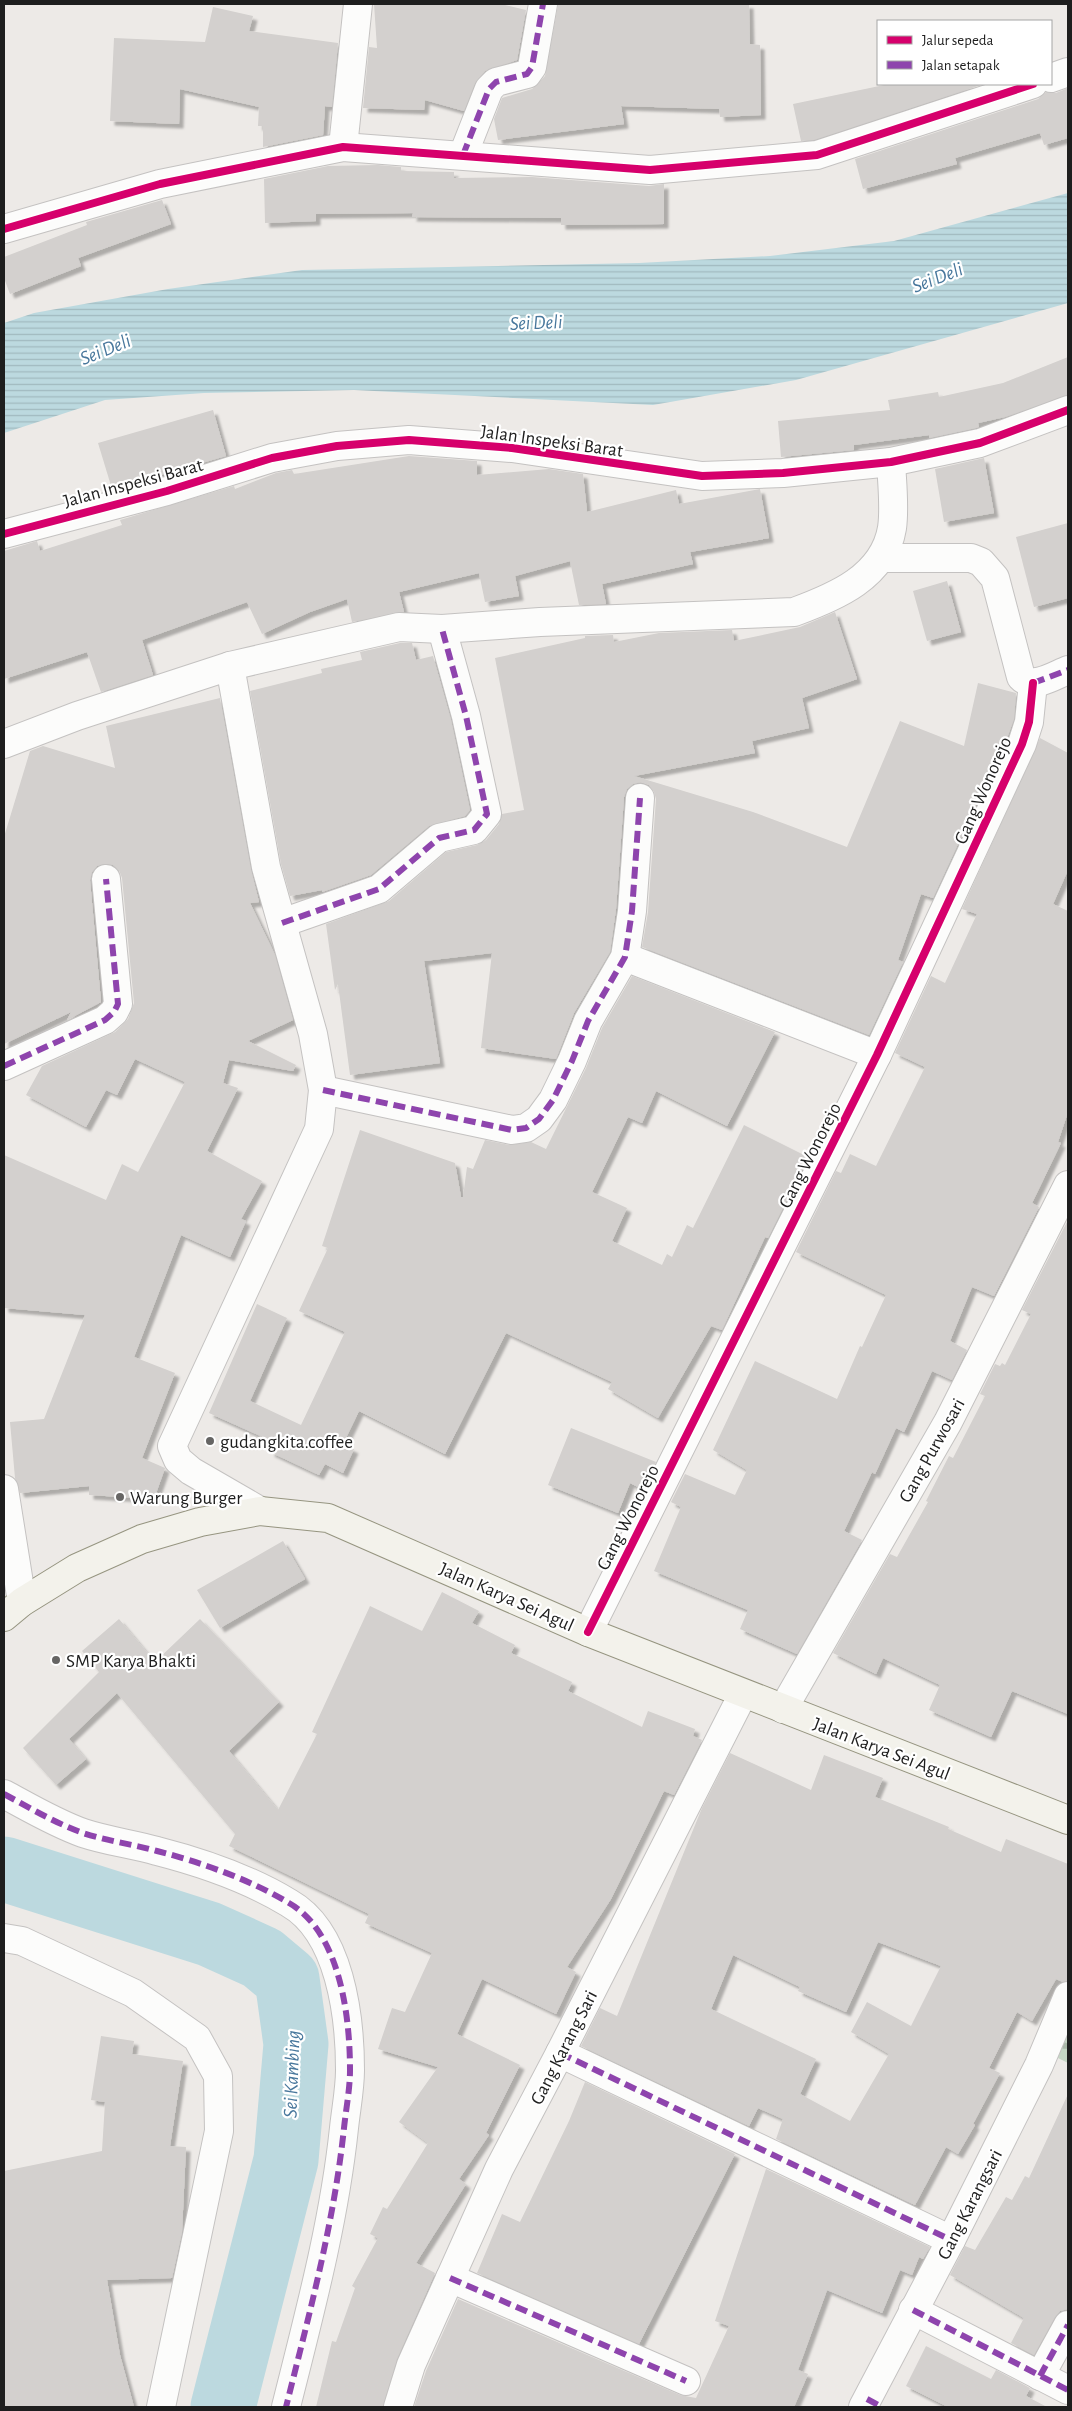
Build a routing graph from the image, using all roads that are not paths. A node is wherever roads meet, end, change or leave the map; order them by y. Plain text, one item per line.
1 (358, 4) edge
2 (543, 4) edge
3 (1068, 72) edge
4 (1052, 78) edge
5 (1030, 85) edge
6 (343, 147) junction
7 (463, 155) junction
8 (4, 229) edge
9 (1068, 410) edge
10 (892, 462) junction
11 (4, 534) edge
12 (882, 558) junction
13 (442, 629) junction
14 (230, 666) junction
15 (1068, 670) edge
16 (1034, 683) junction
17 (4, 744) edge
18 (640, 798) dead end
19 (106, 879) dead end
20 (282, 923) junction
21 (625, 957) junction
22 (877, 1055) junction
23 (4, 1066) edge
24 (323, 1090) junction
25 (1068, 1185) edge
26 (4, 1489) edge
27 (260, 1511) junction
28 (13, 1610) edge
29 (588, 1632) junction
30 (743, 1694) junction
31 (783, 1710) junction
32 (4, 1794) edge
33 (1068, 1820) edge
34 (4, 1938) edge
35 (1068, 1996) edge
36 (560, 2053) junction
37 (951, 2240) junction
38 (450, 2278) junction
39 (913, 2310) junction
40 (1068, 2325) edge
41 (1040, 2376) junction
42 (686, 2381) dead end
43 (1068, 2390) edge
44 (871, 2405) edge
45 (160, 2407) edge
46 (286, 2407) edge
47 (398, 2407) edge

1 - 6 street
2 - 7 street
3 - 4 street
5 - 7 street
6 - 7 street
6 - 8 street
9 - 10 street, Jalan Inspeksi Barat
10 - 11 street, Jalan Inspeksi Barat
10 - 12 street
12 - 13 street
12 - 16 street
13 - 14 street
13 - 20 street
14 - 17 street
14 - 20 street
15 - 16 street
16 - 22 street, Gang Wonorejo
18 - 21 street
19 - 23 street
20 - 24 street
21 - 22 street
21 - 24 street
22 - 29 street, Gang Wonorejo
24 - 27 street
25 - 31 street, Gang Purwosari
26 - 28 street
27 - 28 main road, Jalan Karya Sei Agul
27 - 29 main road, Jalan Karya Sei Agul
29 - 30 main road, Jalan Karya Sei Agul
30 - 31 main road, Jalan Karya Sei Agul
30 - 36 street, Gang Karang Sari
31 - 33 main road, Jalan Karya Sei Agul
32 - 46 street
34 - 45 street
35 - 37 street, Gang Karangsari
36 - 37 street
36 - 38 street, Gang Karang Sari
37 - 39 street, Gang Karangsari
38 - 42 street
38 - 47 street, Gang Karang Sari
39 - 41 street
39 - 44 street, Gang Karangsari
40 - 41 street
41 - 43 street

